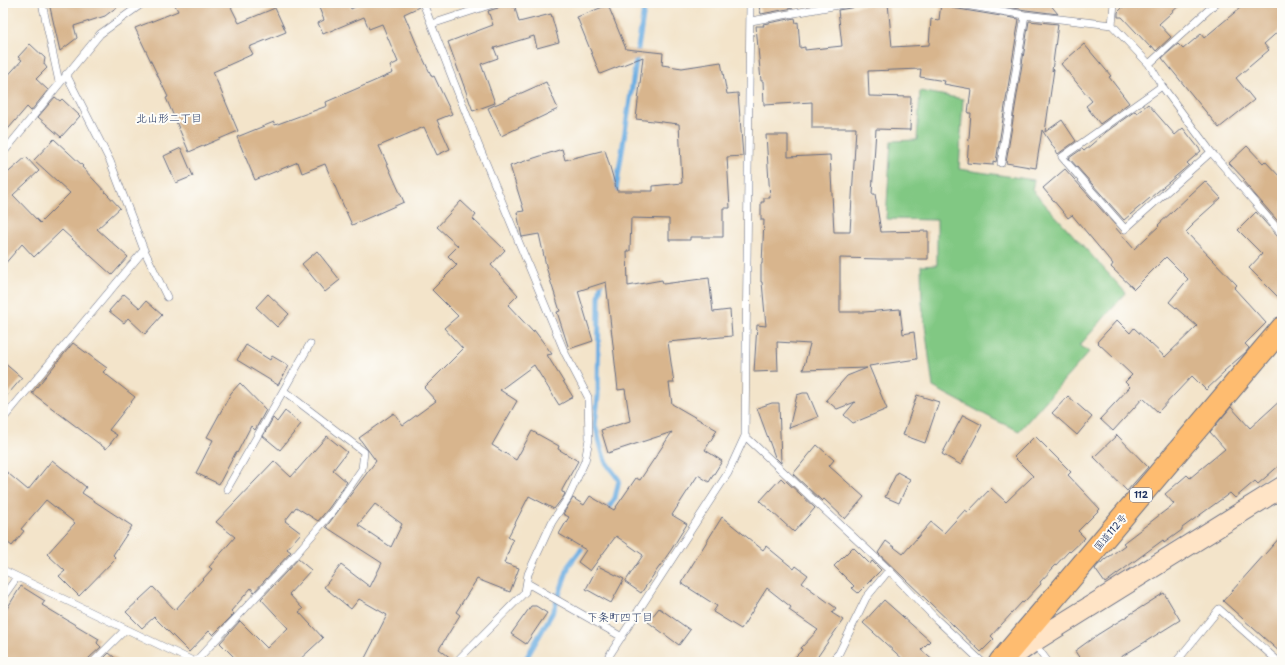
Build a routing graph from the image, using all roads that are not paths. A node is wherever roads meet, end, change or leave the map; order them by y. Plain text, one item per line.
1 (42, 3) edge
2 (144, 3) edge
3 (423, 3) edge
4 (496, 3) edge
5 (750, 3) edge
6 (849, 3) edge
7 (953, 3) edge
8 (1114, 3) edge
9 (1216, 3) edge
10 (973, 4) edge
11 (1025, 15) junction
12 (751, 21) junction
13 (432, 24) junction
14 (1112, 25) junction
15 (1149, 64) junction
16 (66, 74) junction
17 (59, 82) junction
18 (1162, 86) junction
19 (1211, 152) junction
20 (3, 153) edge
21 (1002, 163) dead end
22 (1282, 234) edge
23 (144, 250) junction
24 (167, 297) dead end
25 (1282, 328) edge
26 (310, 344) dead end
27 (284, 391) junction
28 (3, 419) edge
29 (745, 436) junction
30 (1282, 487) edge
31 (227, 489) dead end
32 (3, 570) edge
33 (889, 570) junction
34 (17, 577) junction
35 (527, 584) junction
36 (3, 597) edge
37 (126, 629) junction
38 (622, 637) junction
39 (1033, 642) junction
40 (93, 662) edge
41 (195, 662) edge
42 (456, 662) edge
43 (605, 662) edge
44 (831, 662) edge
45 (982, 662) edge
46 (1000, 662) edge
47 (1005, 662) edge
48 (1048, 662) edge
49 (1176, 662) edge
50 (1279, 662) edge

1 - 17 lane
2 - 16 lane
3 - 13 lane
4 - 13 lane
5 - 12 lane
6 - 12 lane
7 - 10 lane
8 - 14 lane
9 - 15 lane
10 - 11 lane
11 - 14 lane
11 - 21 lane
12 - 29 lane
13 - 35 lane
14 - 15 lane
15 - 18 lane
16 - 17 lane
16 - 23 lane
17 - 20 lane
18 - 19 lane
18 - 19 lane
19 - 22 lane
23 - 24 lane
23 - 28 lane
25 - 46 highway, 国道112号 / 112
26 - 27 lane
27 - 31 lane
27 - 41 lane
29 - 33 lane
29 - 38 lane
30 - 39 street
32 - 34 lane
33 - 44 lane
33 - 45 lane
34 - 36 lane
34 - 37 lane
35 - 38 lane
35 - 42 lane
37 - 40 lane
37 - 41 lane
38 - 43 lane
39 - 47 street
39 - 48 lane
49 - 50 lane

